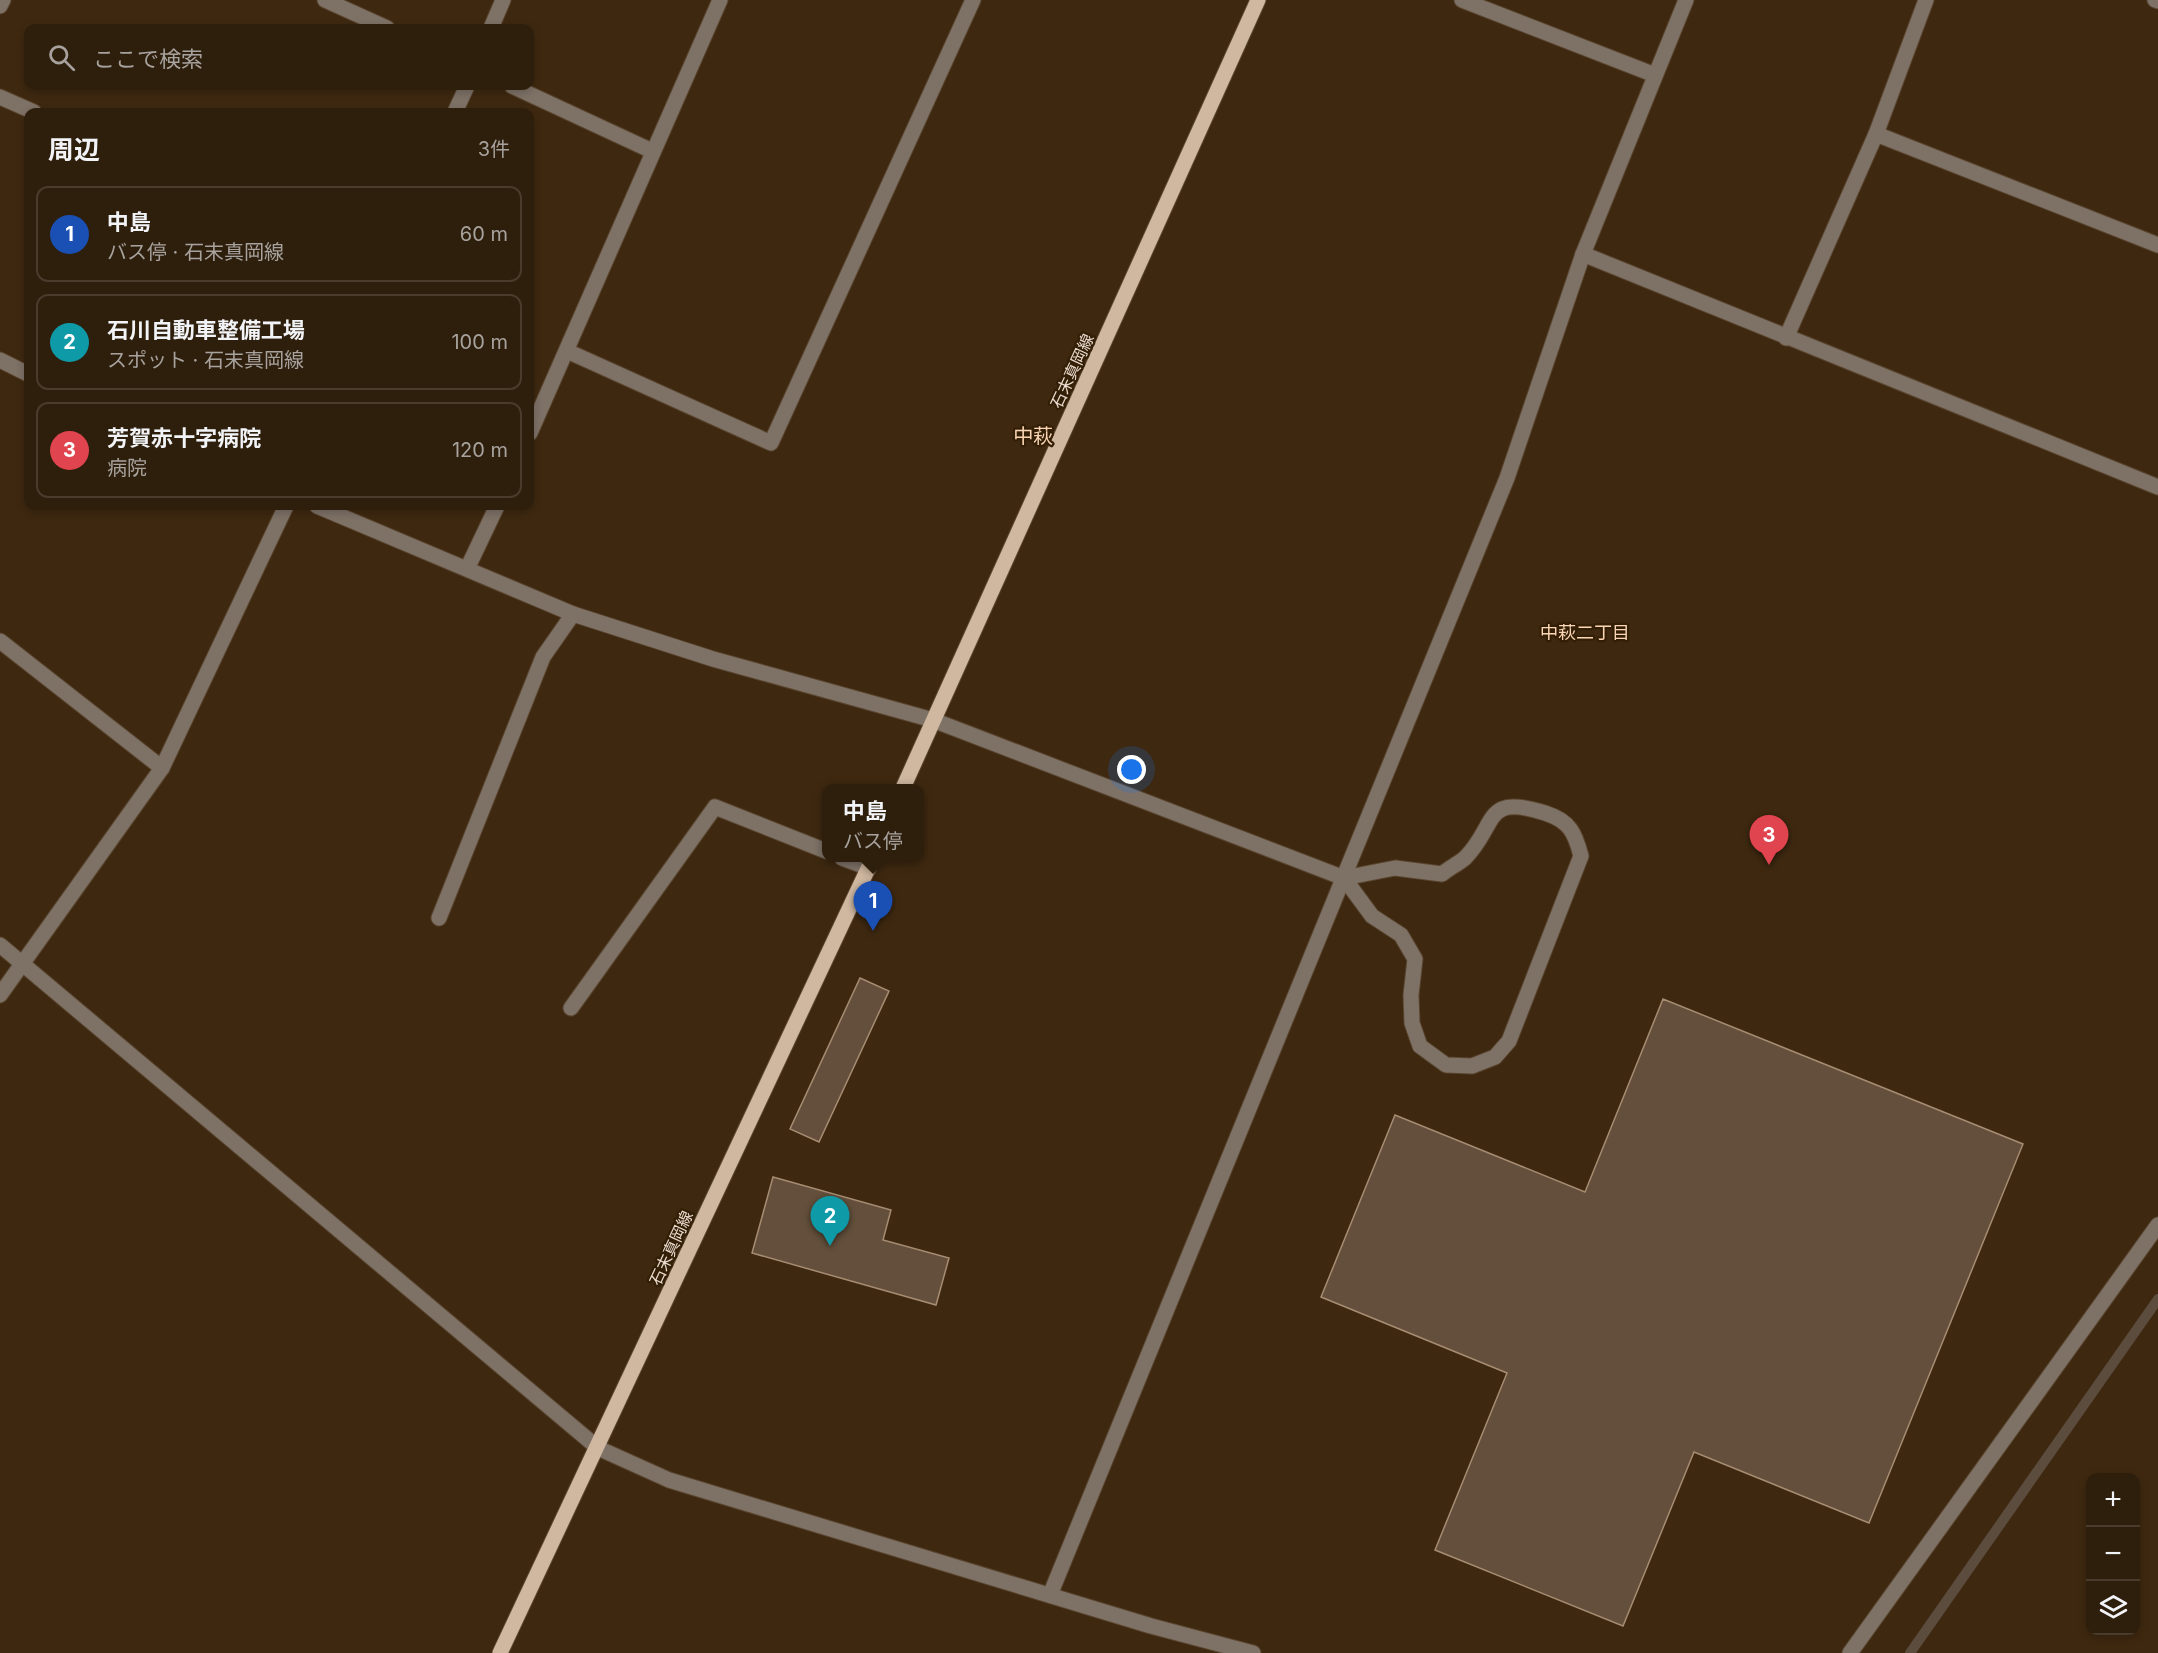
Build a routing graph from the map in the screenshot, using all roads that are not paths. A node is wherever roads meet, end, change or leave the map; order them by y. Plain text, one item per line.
1 (3, 0) edge
2 (325, 0) edge
3 (504, 0) edge
4 (720, 0) edge
5 (973, 0) edge
6 (1258, 0) edge
7 (1462, 0) edge
8 (1686, 0) edge
9 (1926, 0) edge
10 (0, 6) edge
11 (378, 24) edge
12 (493, 24) edge
13 (1654, 75) junction
14 (465, 90) edge
15 (521, 90) edge
16 (0, 97) edge
17 (25, 108) edge
18 (457, 108) edge
19 (1876, 134) junction
20 (652, 151) junction
21 (2158, 245) edge
22 (1584, 254) junction
23 (1786, 338) junction
24 (567, 351) junction
25 (0, 360) edge
26 (24, 372) edge
27 (534, 424) edge
28 (2158, 487) edge
29 (284, 510) edge
30 (326, 510) edge
31 (495, 510) edge
32 (468, 569) junction
33 (573, 614) junction
34 (0, 641) edge
35 (933, 720) junction
36 (162, 768) junction
37 (905, 784) edge
38 (822, 849) edge
39 (871, 863) edge
40 (1344, 878) junction
41 (439, 918) dead end
42 (0, 945) edge
43 (23, 964) junction
44 (0, 995) edge
45 (571, 1008) dead end
46 (2158, 1225) edge
47 (598, 1448) junction
48 (1050, 1595) junction
49 (500, 1653) edge
50 (1253, 1653) edge
51 (1850, 1653) edge

1 - 10 street
2 - 11 street
3 - 12 street
4 - 20 street
5 - 24 street
6 - 35 main road, 石末真岡線
7 - 13 street
8 - 13 street
9 - 19 street
13 - 22 street
14 - 18 street
15 - 20 street
16 - 17 street
19 - 21 street
19 - 23 street
20 - 24 street
22 - 23 street
22 - 40 street
23 - 28 street
24 - 27 street
25 - 26 street
29 - 36 street
30 - 32 street
31 - 32 street
32 - 33 street
33 - 35 street
33 - 41 street
34 - 36 street
35 - 37 main road, 石末真岡線
35 - 40 street
36 - 43 street
38 - 45 street
39 - 47 main road, 石末真岡線
40 - 40 street
40 - 48 street
42 - 43 street
43 - 44 street
43 - 47 street
46 - 51 street
47 - 48 street
47 - 49 main road, 石末真岡線
48 - 50 street

